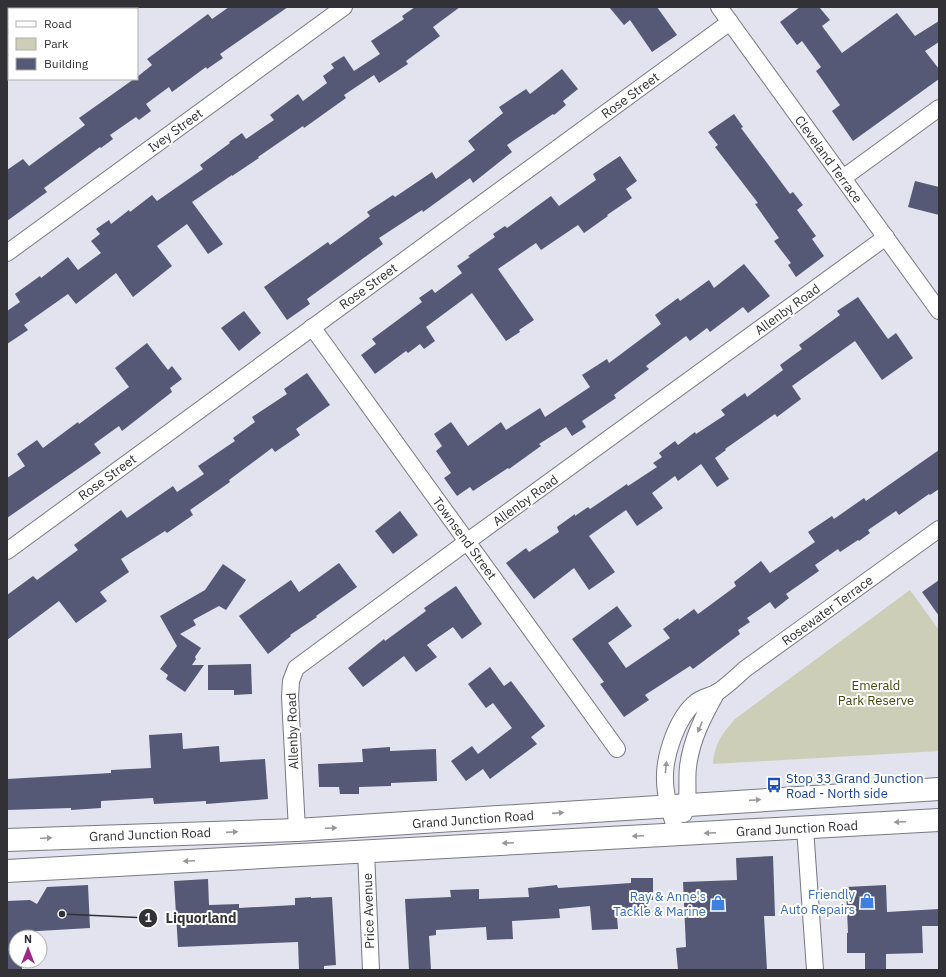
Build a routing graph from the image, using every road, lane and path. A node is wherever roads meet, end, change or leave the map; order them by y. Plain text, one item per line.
1 (344, 7) edge
2 (719, 7) edge
3 (730, 22) junction
4 (939, 108) edge
5 (843, 178) junction
6 (886, 237) junction
7 (7, 253) edge
8 (939, 311) edge
9 (312, 327) junction
10 (939, 529) edge
11 (468, 542) junction
12 (7, 551) edge
13 (717, 692) junction
14 (617, 749) dead end
15 (939, 789) edge
16 (804, 797) junction
17 (678, 806) junction
18 (939, 820) edge
19 (365, 826) junction
20 (805, 828) junction
21 (297, 830) junction
22 (677, 834) junction
23 (7, 840) edge
24 (366, 851) junction
25 (298, 855) junction
26 (7, 871) edge
27 (371, 970) edge
28 (815, 970) edge

1 - 7 street, Ivey Street
2 - 3 street, Cleveland Terrace
3 - 5 street, Cleveland Terrace
3 - 9 street, Rose Street
4 - 5 street
5 - 6 street, Cleveland Terrace
6 - 8 street, Cleveland Terrace
6 - 11 street, Allenby Road
9 - 11 street, Townsend Street
9 - 12 street, Rose Street
10 - 13 street, Rosewater Terrace
11 - 14 street, Townsend Street
11 - 21 street, Allenby Road
13 -> 17 street, Rosewater Terrace
17 -> 13 street, Rosewater Terrace
15 - 16 highway, Grand Junction Road
17 -> 16 highway, Grand Junction Road
16 - 20 highway
19 -> 17 highway, Grand Junction Road
17 - 22 street, Rosewater Terrace
18 -> 20 highway, Grand Junction Road
21 -> 19 highway, Grand Junction Road
19 - 24 highway
20 -> 22 highway, Grand Junction Road
20 - 28 street
23 -> 21 highway, Grand Junction Road
21 - 25 highway
22 -> 24 highway, Grand Junction Road
24 - 25 highway, Grand Junction Road
24 - 27 street, Price Avenue
25 -> 26 highway, Grand Junction Road

